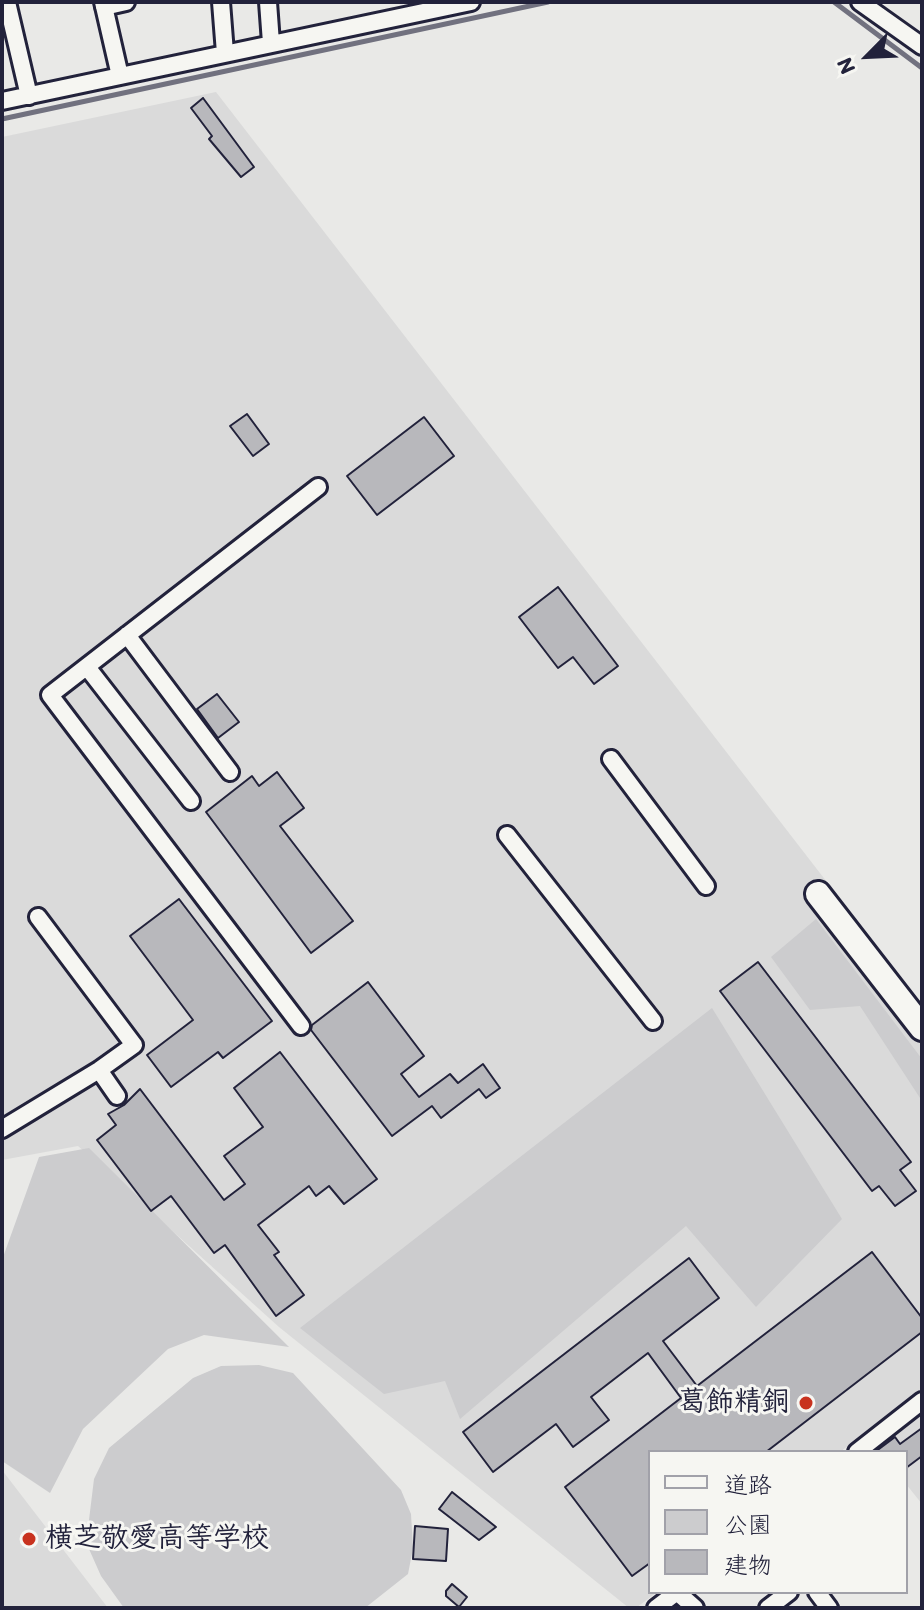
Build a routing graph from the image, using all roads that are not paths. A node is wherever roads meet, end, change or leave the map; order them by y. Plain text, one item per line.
1 (7, 2) edge
2 (126, 2) edge
3 (221, 2) edge
4 (268, 2) edge
5 (471, 2) edge
6 (860, 2) edge
7 (103, 4) edge
8 (271, 43) junction
9 (922, 46) edge
10 (225, 53) junction
11 (120, 76) junction
12 (29, 96) junction
13 (2, 101) edge
14 (318, 487) dead end
15 (127, 635) junction
16 (87, 667) junction
17 (611, 759) dead end
18 (230, 772) dead end
19 (191, 801) dead end
20 (507, 835) dead end
21 (706, 886) dead end
22 (818, 894) dead end
23 (38, 917) dead end
24 (653, 1021) dead end
25 (301, 1026) dead end
26 (922, 1028) edge
27 (99, 1070) junction
28 (117, 1096) dead end
29 (2, 1129) edge
30 (922, 1401) edge
31 (860, 1450) edge
32 (674, 1594) edge
33 (679, 1594) edge
34 (786, 1594) edge
35 (656, 1608) edge
36 (695, 1608) edge
37 (768, 1608) edge

1 - 12 street
2 - 7 street
3 - 10 street
4 - 8 street
5 - 8 street
6 - 9 street
7 - 11 street
8 - 10 street
10 - 11 street
11 - 12 street
12 - 13 street
14 - 15 street
15 - 16 street
15 - 18 street
16 - 19 street
16 - 25 street
17 - 21 street
20 - 24 street
22 - 26 street
23 - 27 street
27 - 28 street
27 - 29 street
30 - 31 street
32 - 35 street
33 - 36 street
34 - 37 street

